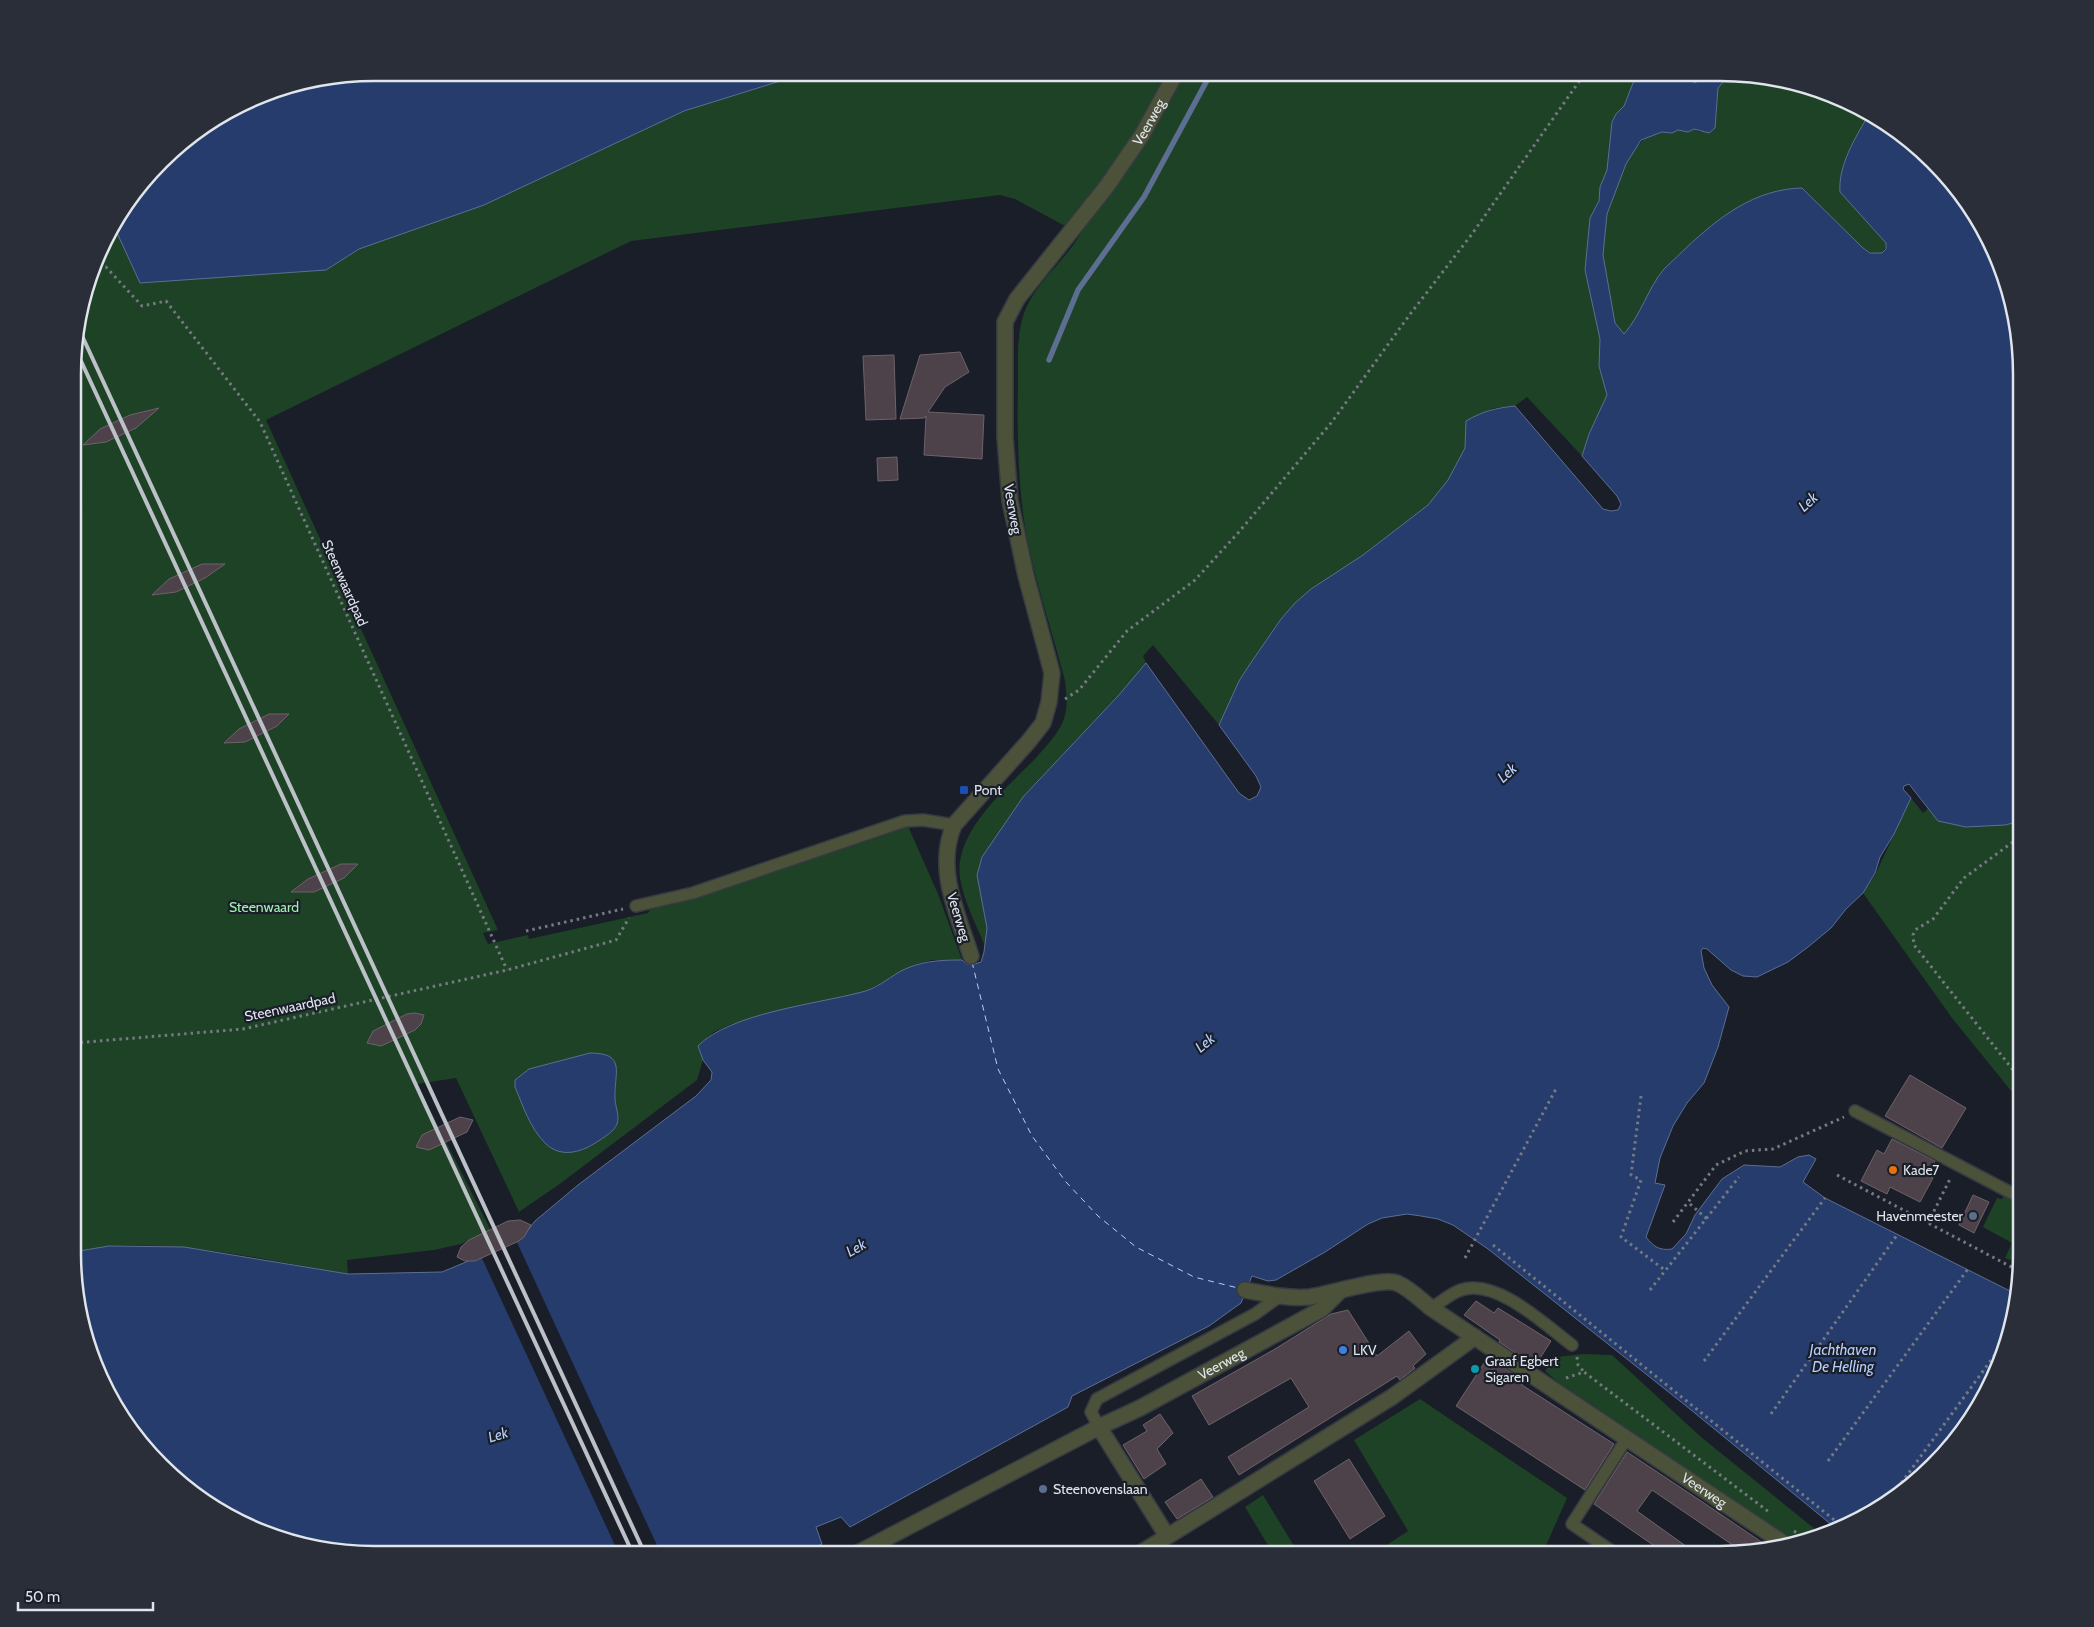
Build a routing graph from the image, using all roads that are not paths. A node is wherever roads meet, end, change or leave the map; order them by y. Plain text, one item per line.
1 (1172, 81) edge
2 (954, 825) junction
3 (636, 906) road end
4 (971, 956) dead end
5 (1855, 1111) road end
6 (2013, 1194) edge
7 (1246, 1290) dead end
8 (1339, 1292) junction
9 (1280, 1296) junction
10 (1431, 1308) junction
11 (1474, 1337) junction
12 (1572, 1345) dead end
13 (1099, 1427) junction
14 (1627, 1438) junction
15 (1167, 1536) junction
16 (1779, 1540) edge
17 (871, 1546) edge
18 (1151, 1546) edge
19 (1604, 1546) edge

1 - 2 street, Veerweg
2 - 3 lane
2 - 4 street, Veerweg
5 - 6 lane
7 - 9 street, Veerweg
8 - 9 street, Veerweg
8 - 10 street, Veerweg
8 - 13 street, Veerweg
9 - 13 lane
10 - 11 street, Veerweg
10 - 12 lane
11 - 14 street, Veerweg
11 - 15 street
13 - 15 street
13 - 17 street
14 - 16 street, Veerweg
14 - 19 lane
15 - 18 street

